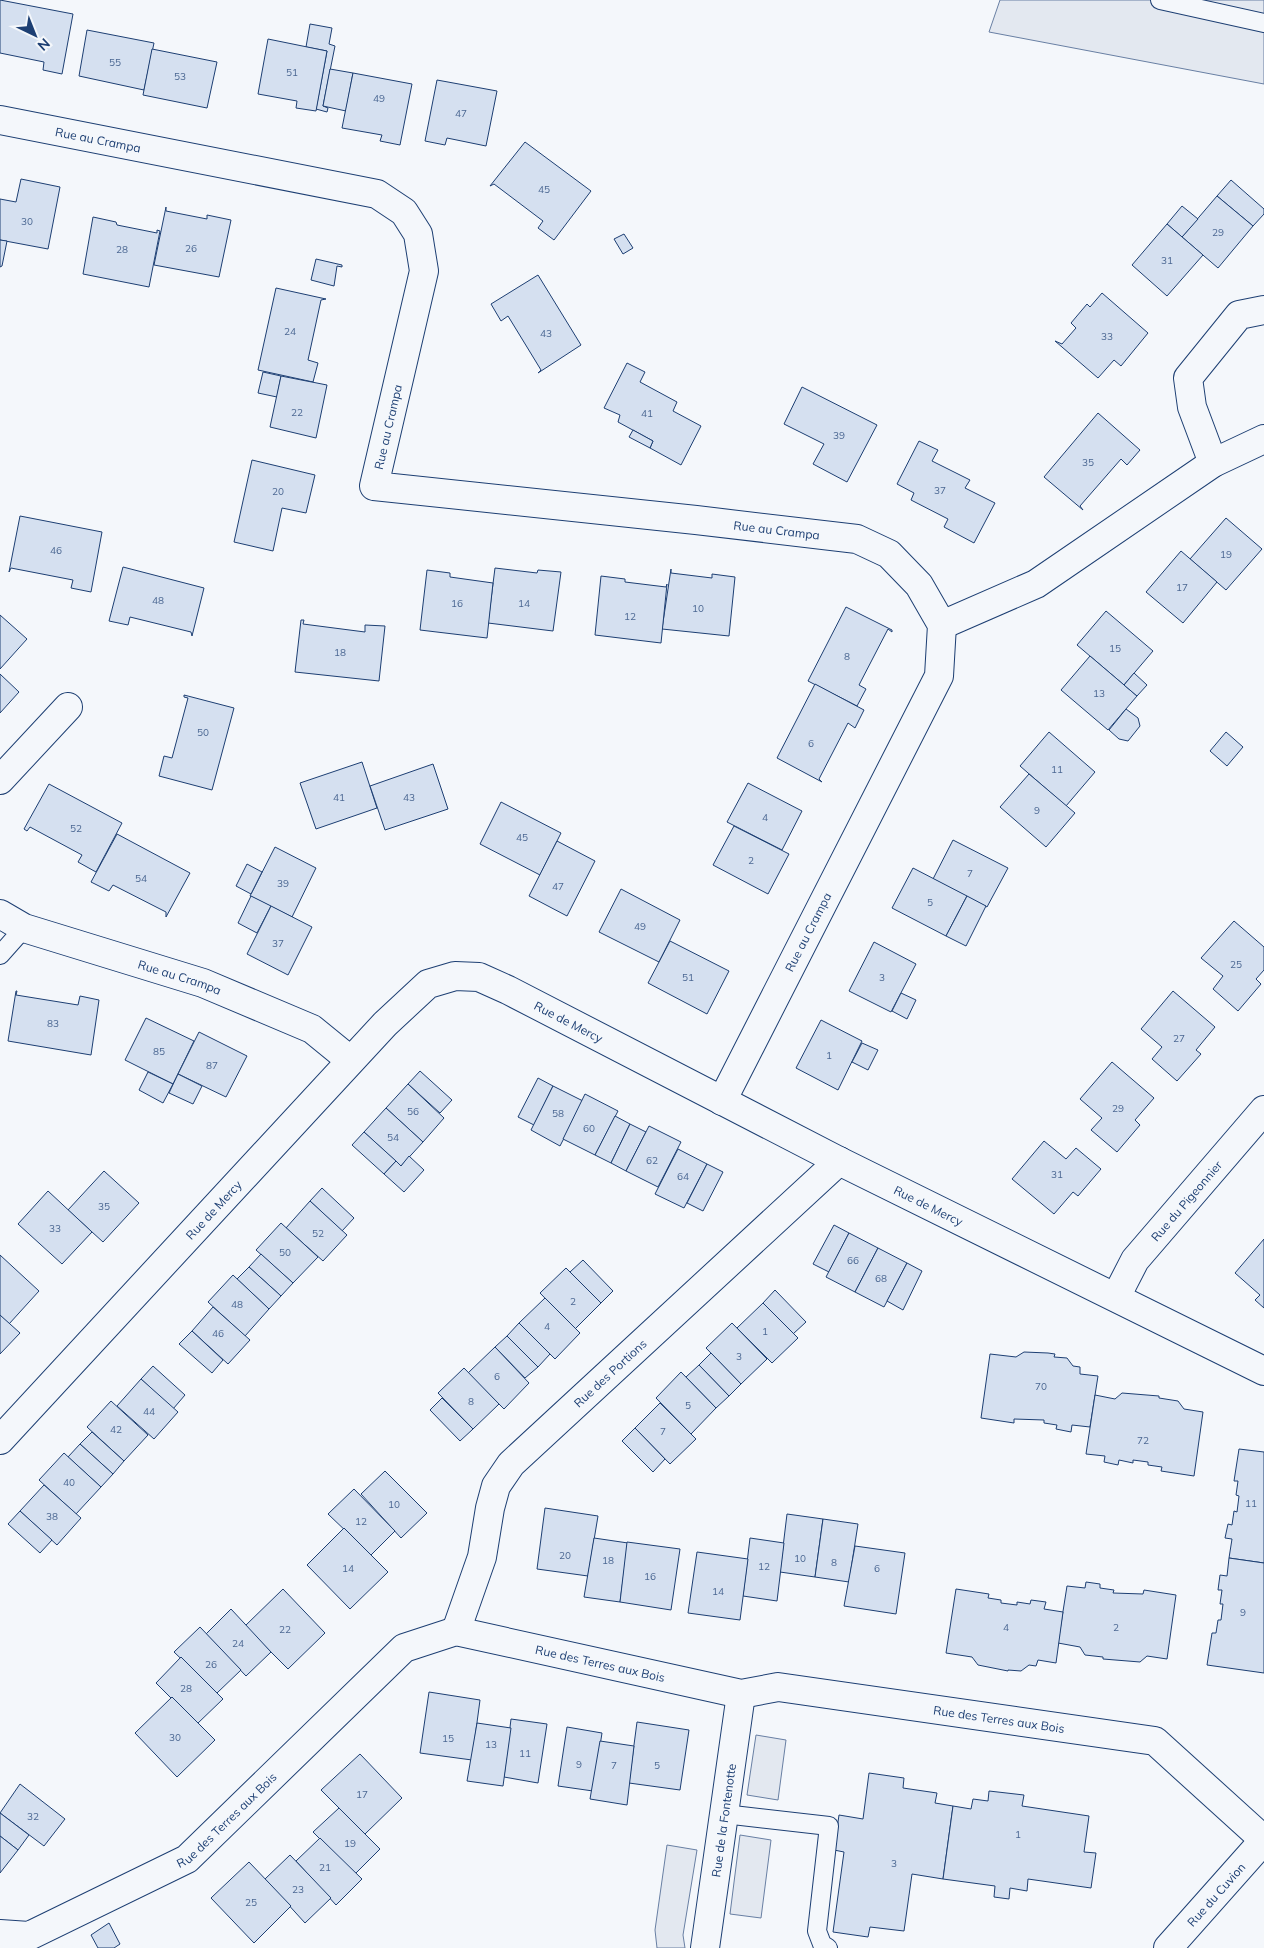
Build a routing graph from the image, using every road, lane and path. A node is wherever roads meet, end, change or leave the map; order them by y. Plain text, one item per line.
1 (1160, 0) edge
2 (1264, 23) edge
3 (0, 120) edge
4 (1264, 310) edge
5 (1264, 440) edge
6 (1213, 463) junction
7 (942, 625) junction
8 (68, 707) dead end
9 (0, 780) edge
10 (0, 914) edge
11 (24, 928) junction
12 (0, 955) edge
13 (350, 1060) junction
14 (722, 1100) junction
15 (1264, 1110) edge
16 (839, 1161) junction
17 (1116, 1296) junction
18 (1264, 1371) edge
19 (0, 1440) edge
20 (456, 1631) junction
21 (741, 1694) junction
22 (724, 1814) junction
23 (1264, 1840) edge
24 (0, 1934) edge
25 (705, 1948) edge
26 (828, 1948) edge
27 (1168, 1948) edge

1 - 2 lane
3 - 7 street, Rue au Crampa
4 - 6 street
5 - 6 street
6 - 7 street
7 - 14 street, Rue au Crampa
8 - 9 street
10 - 11 street, Rue au Crampa
11 - 12 lane
11 - 13 street, Rue au Crampa
13 - 14 street, Rue de Mercy
13 - 19 street, Rue de Mercy
14 - 16 street, Rue de Mercy
15 - 17 street, Rue du Pigeonnier
16 - 17 street, Rue de Mercy
16 - 20 street, Rue des Portions
17 - 18 street, Rue de Mercy
20 - 21 street, Rue des Terres aux Bois
20 - 24 street, Rue des Terres aux Bois
21 - 22 street, Rue de la Fontenotte
21 - 23 street, Rue des Terres aux Bois
22 - 25 street, Rue de la Fontenotte
22 - 26 lane
23 - 27 street, Rue du Cuvion

